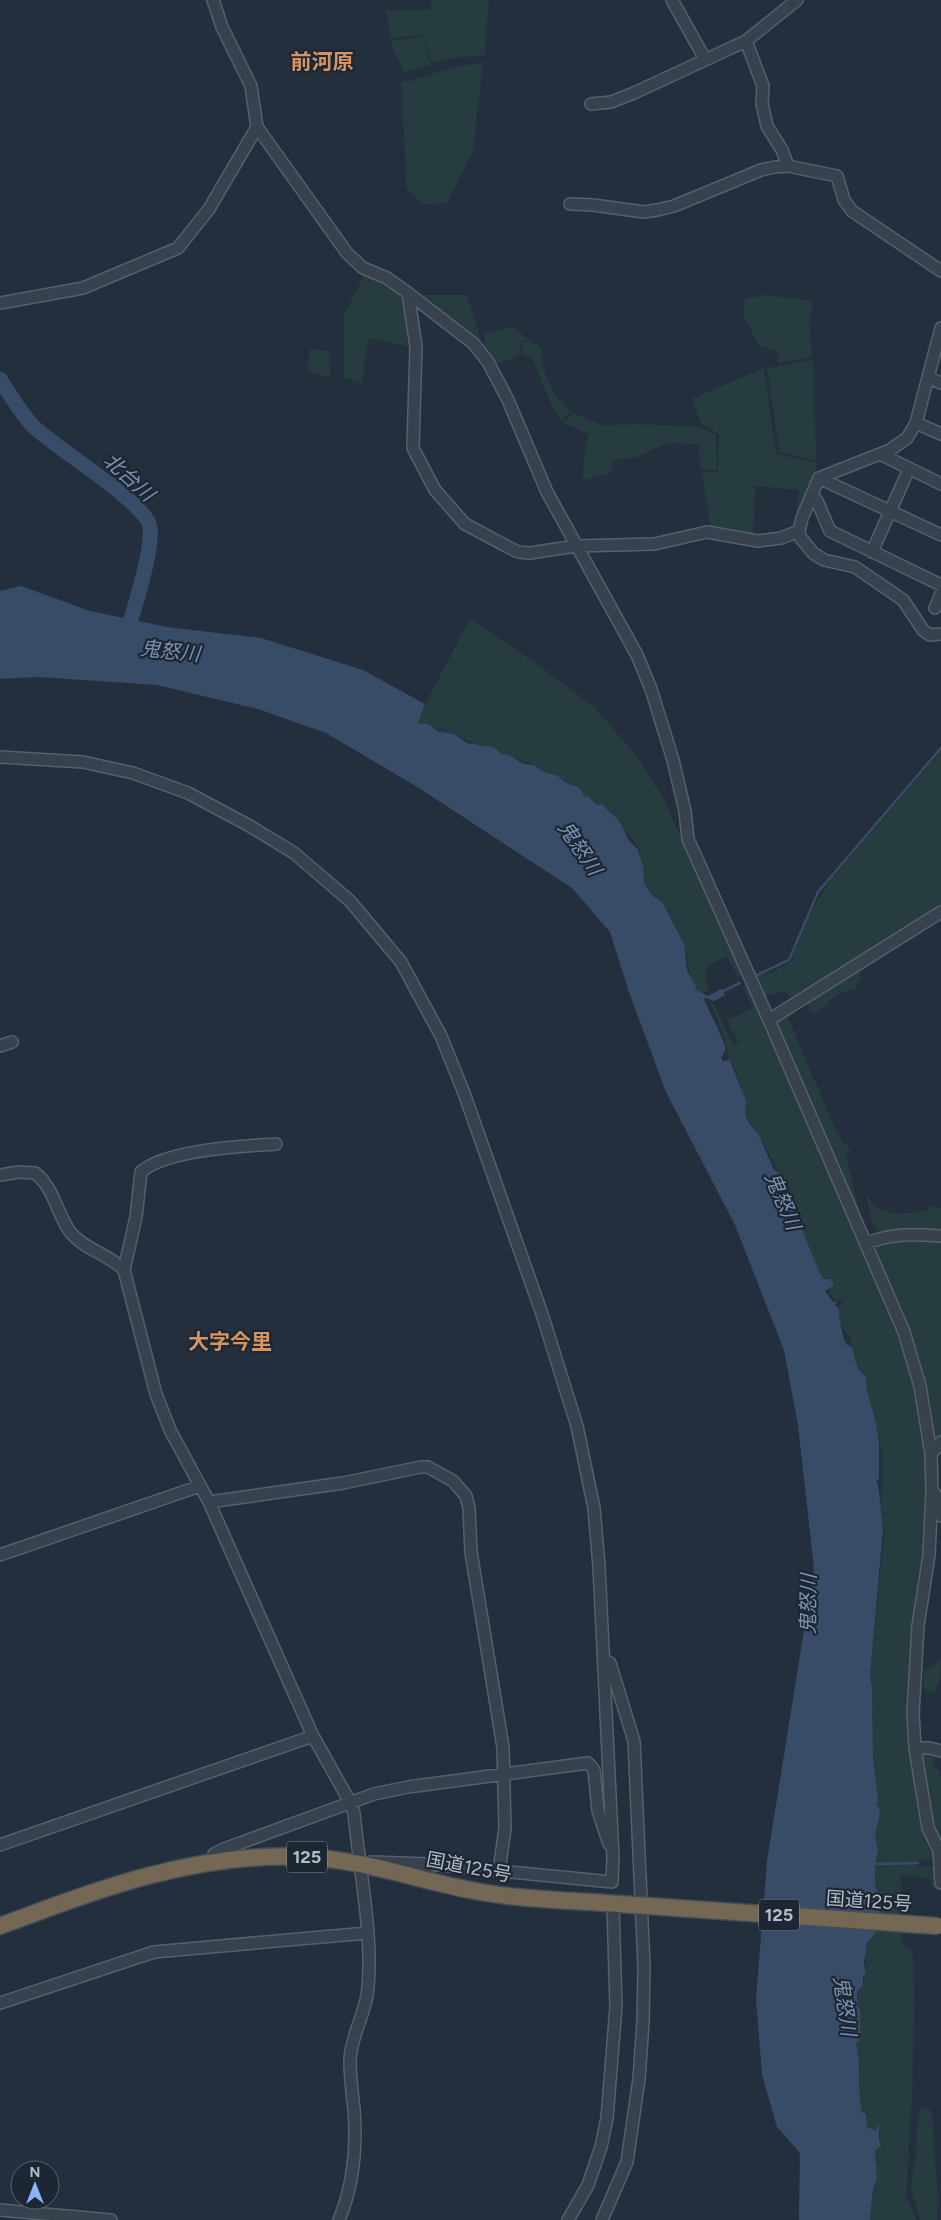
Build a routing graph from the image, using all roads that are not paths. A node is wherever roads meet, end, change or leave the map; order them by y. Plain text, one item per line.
1 (213, 0) edge
2 (672, 0) edge
3 (798, 0) edge
4 (746, 41) junction
5 (705, 59) junction
6 (591, 104) dead end
7 (256, 127) junction
8 (788, 166) junction
9 (570, 204) dead end
10 (941, 271) edge
11 (408, 293) junction
12 (0, 303) edge
13 (940, 331) edge
14 (929, 378) junction
15 (941, 383) edge
16 (916, 423) junction
17 (941, 434) edge
18 (880, 454) junction
19 (909, 469) junction
20 (820, 478) junction
21 (941, 484) edge
22 (812, 495) junction
23 (891, 511) junction
24 (799, 531) junction
25 (941, 535) edge
26 (576, 546) junction
27 (872, 552) junction
28 (941, 585) edge
29 (941, 594) edge
30 (935, 608) dead end
31 (941, 634) edge
32 (0, 757) edge
33 (941, 912) edge
34 (769, 1020) junction
35 (12, 1042) dead end
36 (0, 1046) edge
37 (276, 1144) dead end
38 (0, 1175) edge
39 (941, 1236) edge
40 (866, 1243) junction
41 (124, 1270) junction
42 (941, 1442) edge
43 (931, 1454) junction
44 (200, 1486) junction
45 (932, 1492) junction
46 (209, 1502) junction
47 (941, 1516) edge
48 (0, 1555) edge
49 (604, 1660) junction
50 (313, 1736) junction
51 (915, 1748) junction
52 (941, 1751) edge
53 (505, 1774) junction
54 (350, 1802) junction
55 (0, 1845) edge
56 (613, 1858) junction
57 (212, 1862) junction
58 (359, 1863) junction
59 (498, 1871) junction
60 (428, 1872) junction
61 (941, 1883) edge
62 (617, 1904) junction
63 (0, 1926) edge
64 (940, 1926) edge
65 (367, 1933) junction
66 (0, 2004) edge
67 (0, 2210) edge
68 (111, 2220) edge
69 (339, 2220) edge
70 (568, 2220) edge
71 (602, 2220) edge

1 - 7 street
2 - 5 street
3 - 4 street
4 - 5 street
4 - 8 street
5 - 6 street
7 - 11 street
7 - 12 street
8 - 9 street
8 - 10 street
11 - 26 street
11 - 26 street
13 - 14 street
14 - 15 street
14 - 16 street
16 - 17 street
16 - 18 street
18 - 19 street
18 - 20 street
19 - 21 street
19 - 23 street
20 - 22 street
20 - 23 street
22 - 24 street
22 - 27 street
23 - 25 street
23 - 27 street
24 - 26 street
24 - 31 street
26 - 34 street
27 - 28 street
29 - 30 street
32 - 49 street
33 - 34 street
34 - 40 street
35 - 36 street
37 - 41 street
38 - 41 street
39 - 40 street
40 - 43 street
41 - 44 street
42 - 43 street
43 - 45 street
44 - 46 street
44 - 48 street
45 - 47 street
45 - 51 street
46 - 50 street
46 - 53 street
49 - 56 street
49 - 71 street
50 - 54 street
50 - 55 street
51 - 52 street
51 - 61 street
53 - 54 street
53 - 56 street
53 - 59 street
54 - 57 street
54 - 58 street
56 - 59 street
57 - 58 highway, 国道125号 / 125
57 - 63 highway, 国道125号 / 125
58 - 60 highway, 国道125号 / 125
58 - 65 street
59 - 60 street
60 - 62 highway, 国道125号 / 125
62 - 64 highway, 国道125号 / 125, bridge
62 - 70 street
65 - 66 street
65 - 69 street
67 - 68 street

